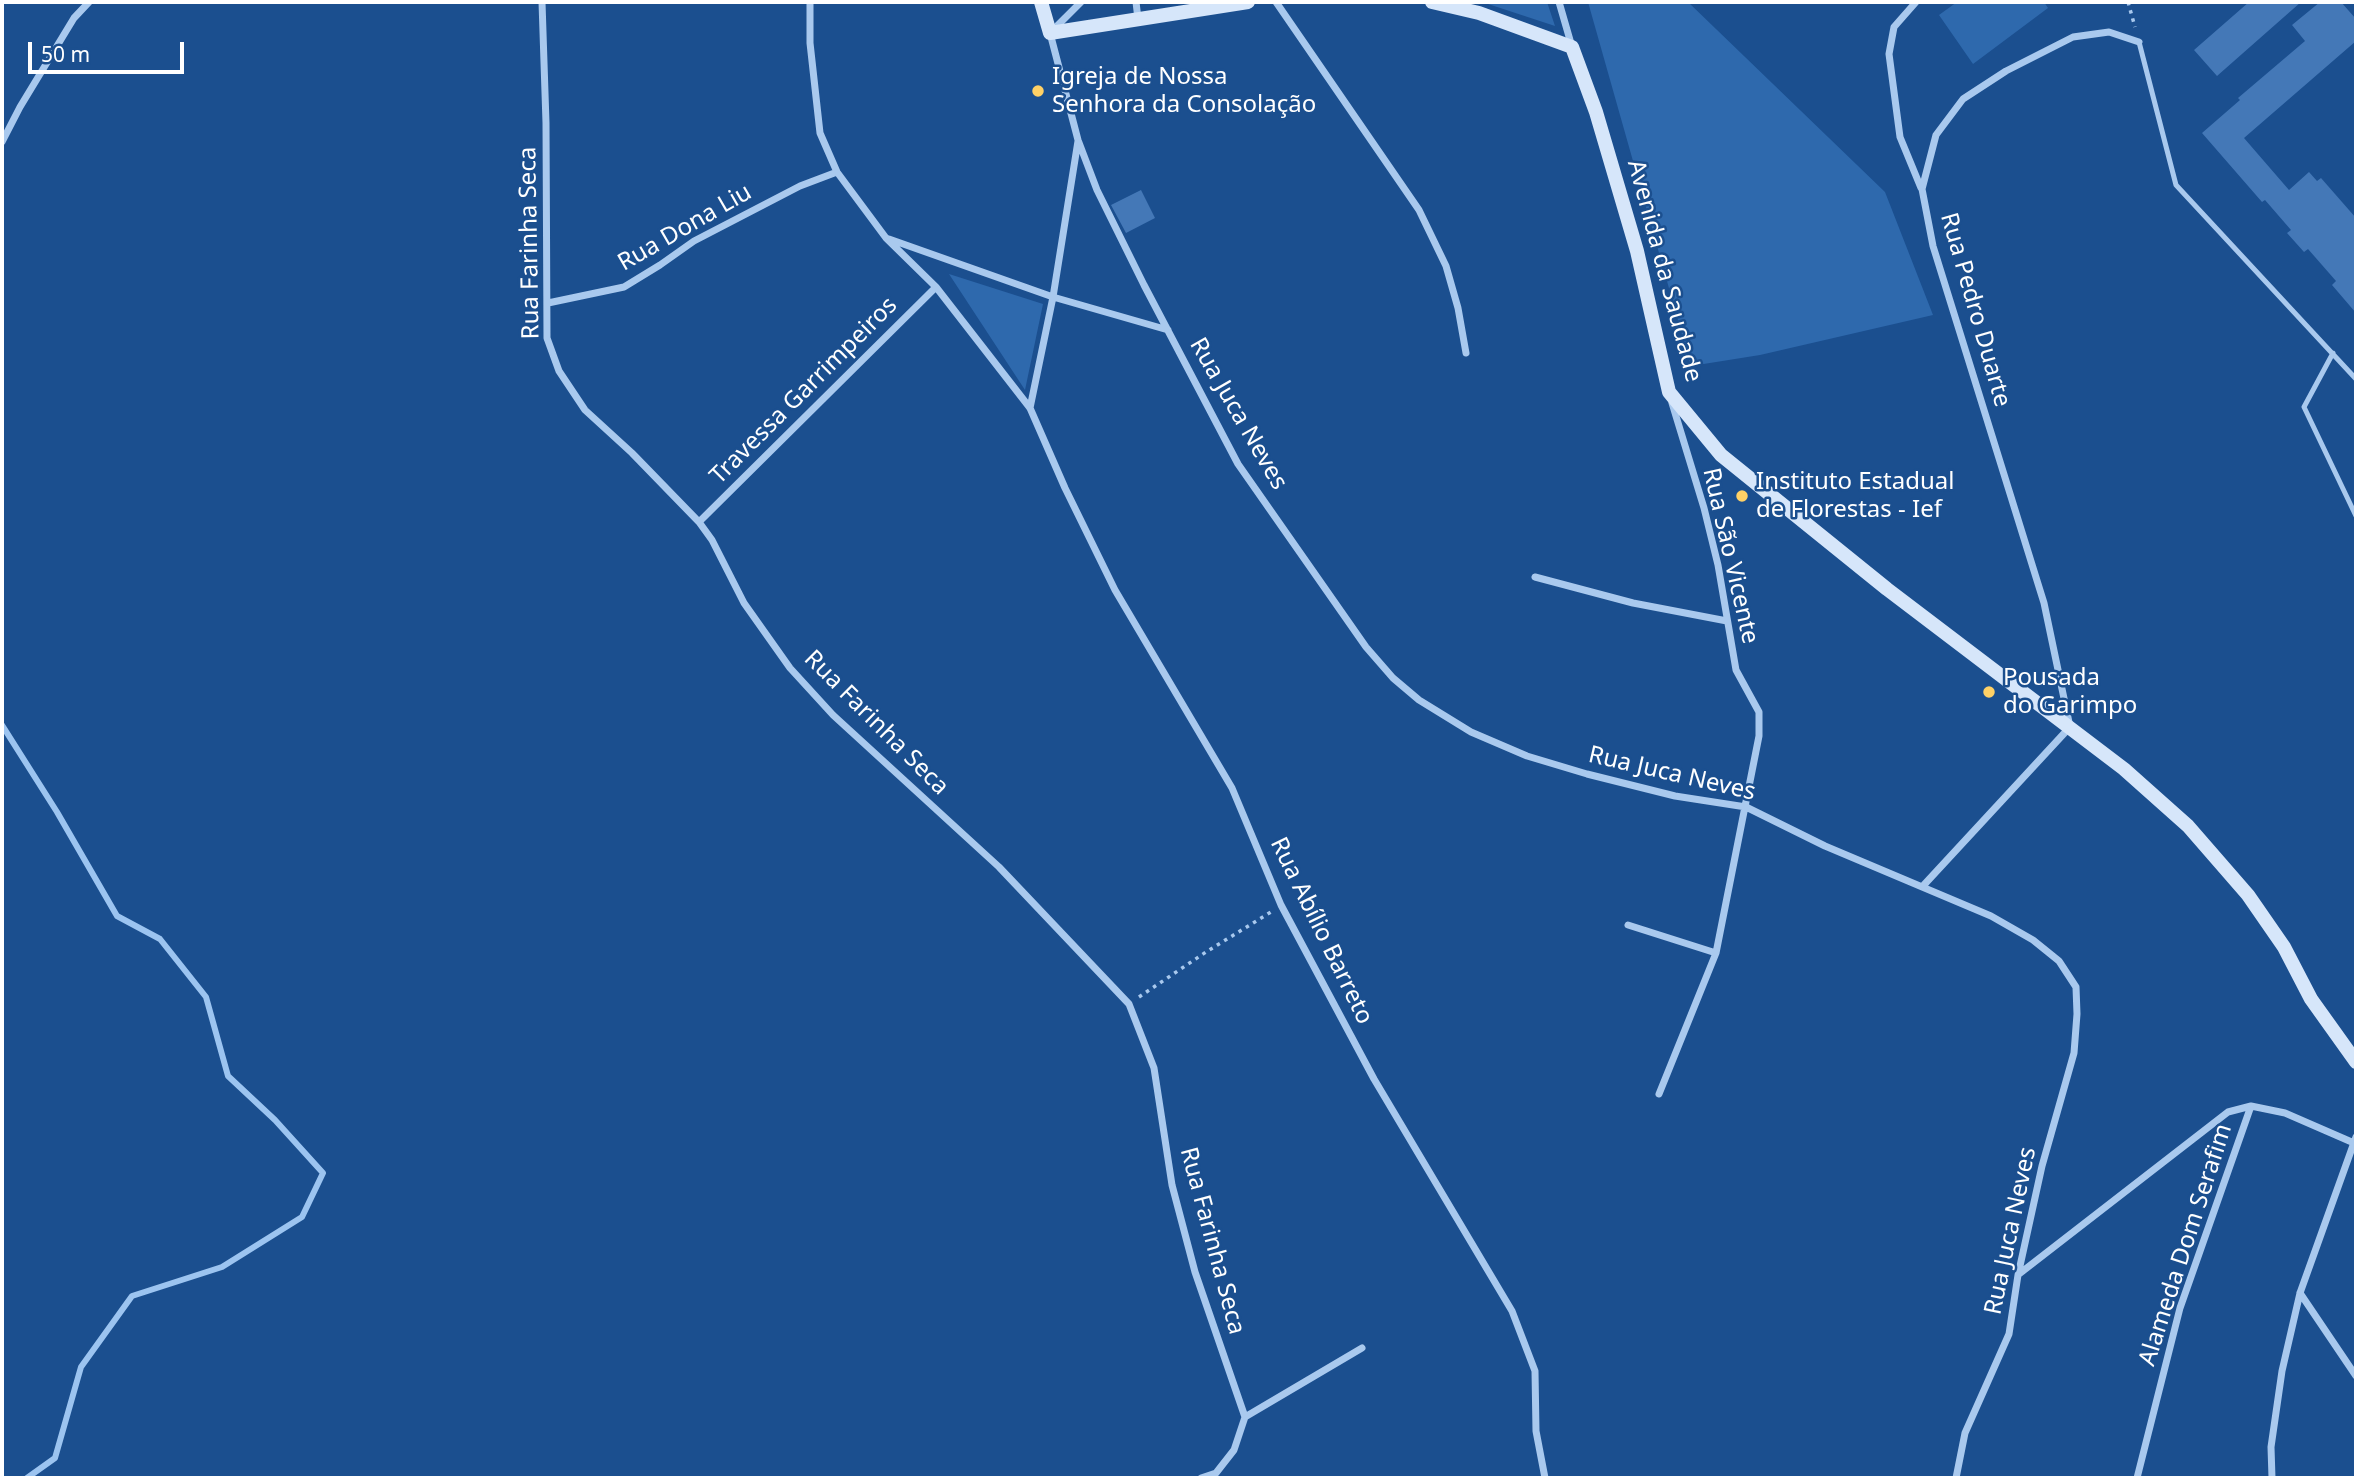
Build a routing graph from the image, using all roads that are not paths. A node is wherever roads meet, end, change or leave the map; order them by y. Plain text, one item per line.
1 (81, 2) edge
2 (89, 2) edge
3 (542, 2) edge
4 (810, 2) edge
5 (1041, 2) edge
6 (1081, 2) edge
7 (1136, 2) edge
8 (1248, 2) edge
9 (1276, 2) edge
10 (1432, 2) edge
11 (1559, 2) edge
12 (1916, 2) edge
13 (74, 18) junction
14 (1138, 19) junction
15 (1050, 33) junction
16 (2139, 42) joint
17 (1572, 47) junction
18 (1078, 139) junction
19 (2, 142) edge
20 (837, 172) junction
21 (1922, 189) junction
22 (886, 238) junction
23 (936, 287) junction
24 (1053, 297) junction
25 (548, 303) junction
26 (1168, 330) junction
27 (1466, 353) dead end
28 (2333, 354) junction
29 (2356, 379) edge
30 (1669, 392) junction
31 (1030, 408) junction
32 (2356, 516) edge
33 (699, 522) junction
34 (1535, 577) dead end
35 (1727, 621) junction
36 (2070, 727) junction
37 (1746, 807) junction
38 (1922, 887) junction
39 (1628, 925) dead end
40 (1716, 953) junction
41 (2356, 1062) edge
42 (1659, 1094) dead end
43 (2251, 1106) junction
44 (2355, 1140) edge
45 (2018, 1275) junction
46 (2301, 1293) junction
47 (1362, 1348) dead end
48 (2356, 1376) edge
49 (1245, 1417) junction
50 (1201, 1478) edge
51 (1545, 1478) edge
52 (1956, 1478) edge
53 (2137, 1478) edge
54 (2272, 1478) edge

1 - 13 street
2 - 13 street
3 - 25 street, Rua Farinha Seca
4 - 20 street, Rua Abílio Barreto
5 - 15 street
6 - 15 street
7 - 14 street
8 - 14 street
9 - 27 street
10 - 17 street
11 - 17 street, Avenida da Saudade
12 - 21 street
13 - 19 street
14 - 15 street
15 - 18 street, Rua Juca Neves
16 - 21 street, Rua Pedro Duarte
16 - 28 lane
17 - 30 street, Avenida da Saudade
18 - 24 street
18 - 26 street, Rua Juca Neves
20 - 22 street, Rua Abílio Barreto
20 - 25 street, Rua Dona Liu
21 - 36 street, Rua Pedro Duarte
22 - 23 street, Rua Abílio Barreto
22 - 24 street
23 - 31 street, Rua Abílio Barreto
23 - 33 street, Travessa Garrimpeiros
24 - 26 street
24 - 31 street
25 - 33 street, Rua Farinha Seca
26 - 37 street, Rua Juca Neves
28 - 29 lane
28 - 32 lane
30 - 35 street, Rua São Vicente
30 - 36 street, Avenida da Saudade
31 - 51 street, Rua Abílio Barreto
33 - 49 street, Rua Farinha Seca
34 - 35 street
35 - 37 street, Rua São Vicente
36 - 38 street
36 - 41 street, Avenida da Saudade
37 - 38 street, Rua Juca Neves
37 - 40 street, Rua São Vicente
38 - 45 street, Rua Juca Neves
39 - 40 street
40 - 42 street, Rua São Vicente
43 - 44 street
43 - 45 street
43 - 53 street, Alameda Dom Serafim
44 - 46 street
45 - 52 street, Rua Juca Neves
46 - 48 street
46 - 54 street
47 - 49 street
49 - 50 street

